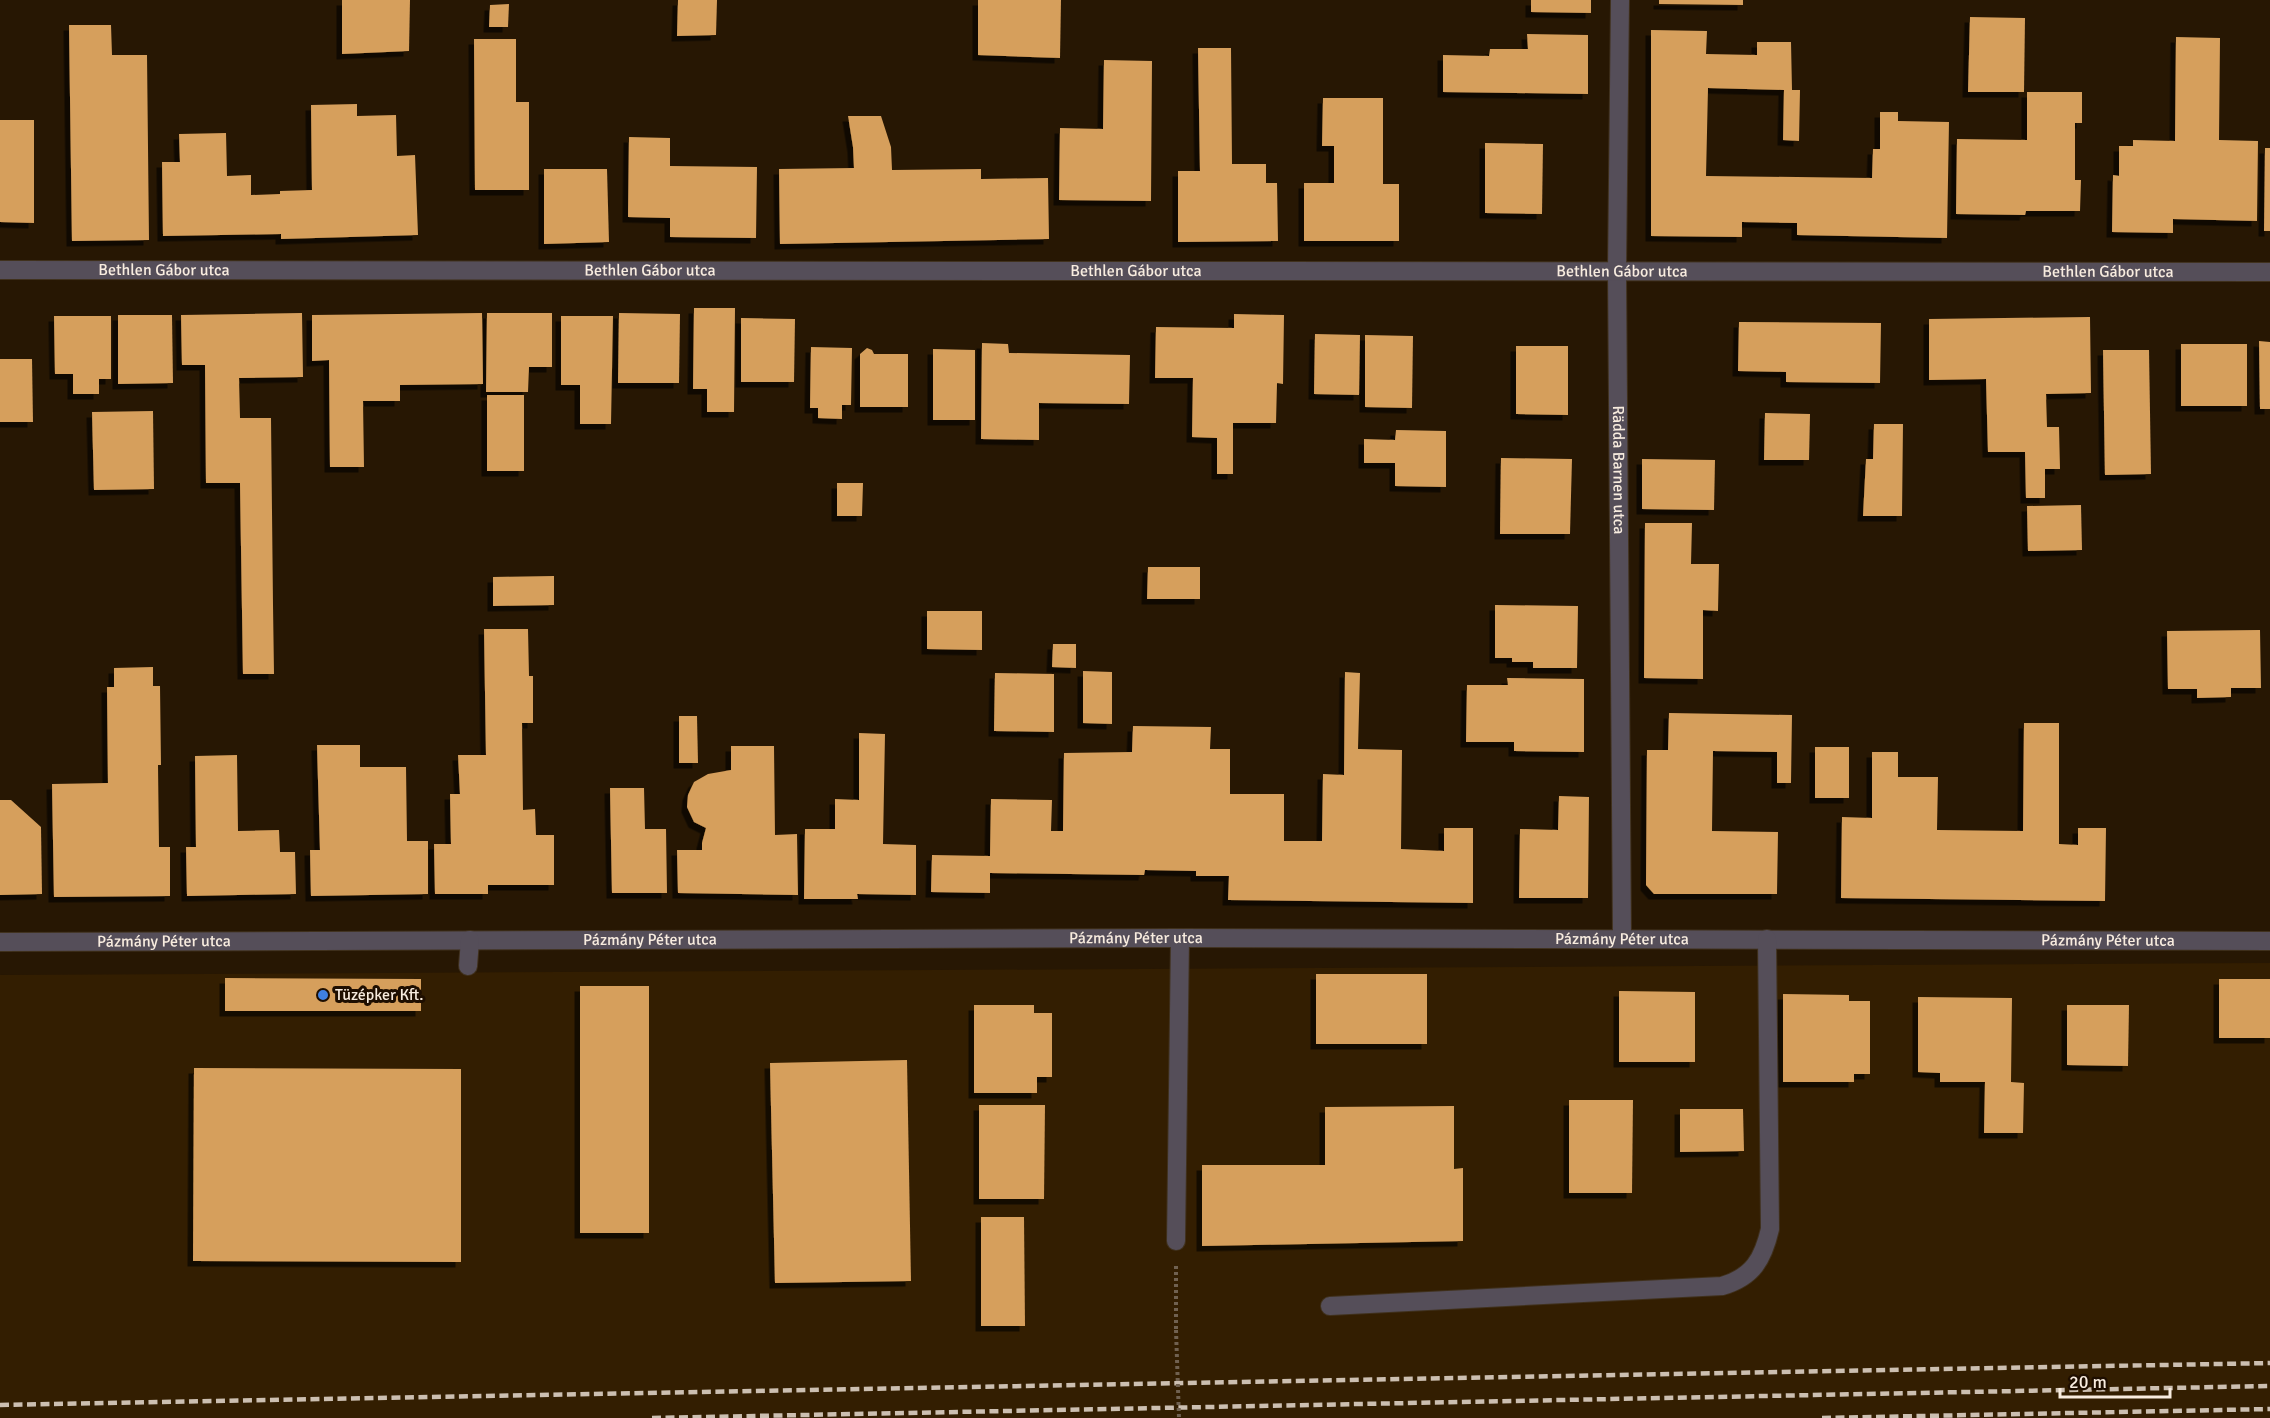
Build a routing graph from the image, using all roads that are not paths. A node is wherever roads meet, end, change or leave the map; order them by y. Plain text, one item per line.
1 (1620, 0) edge
2 (0, 270) edge
3 (1617, 271) junction
4 (2270, 272) edge
5 (1180, 938) junction
6 (1622, 938) junction
7 (1767, 939) junction
8 (470, 940) junction
9 (2270, 941) edge
10 (0, 942) edge
11 (468, 966) dead end
12 (1176, 1241) road end
13 (1330, 1306) dead end

1 - 3 street, Rädda Barnen utca
2 - 3 street, Bethlen Gábor utca
3 - 4 street, Bethlen Gábor utca
3 - 6 street, Rädda Barnen utca
5 - 6 street, Pázmány Péter utca
5 - 8 street, Pázmány Péter utca
5 - 12 street
6 - 7 street, Pázmány Péter utca
7 - 9 street, Pázmány Péter utca
7 - 13 street
8 - 10 street, Pázmány Péter utca
8 - 11 street

